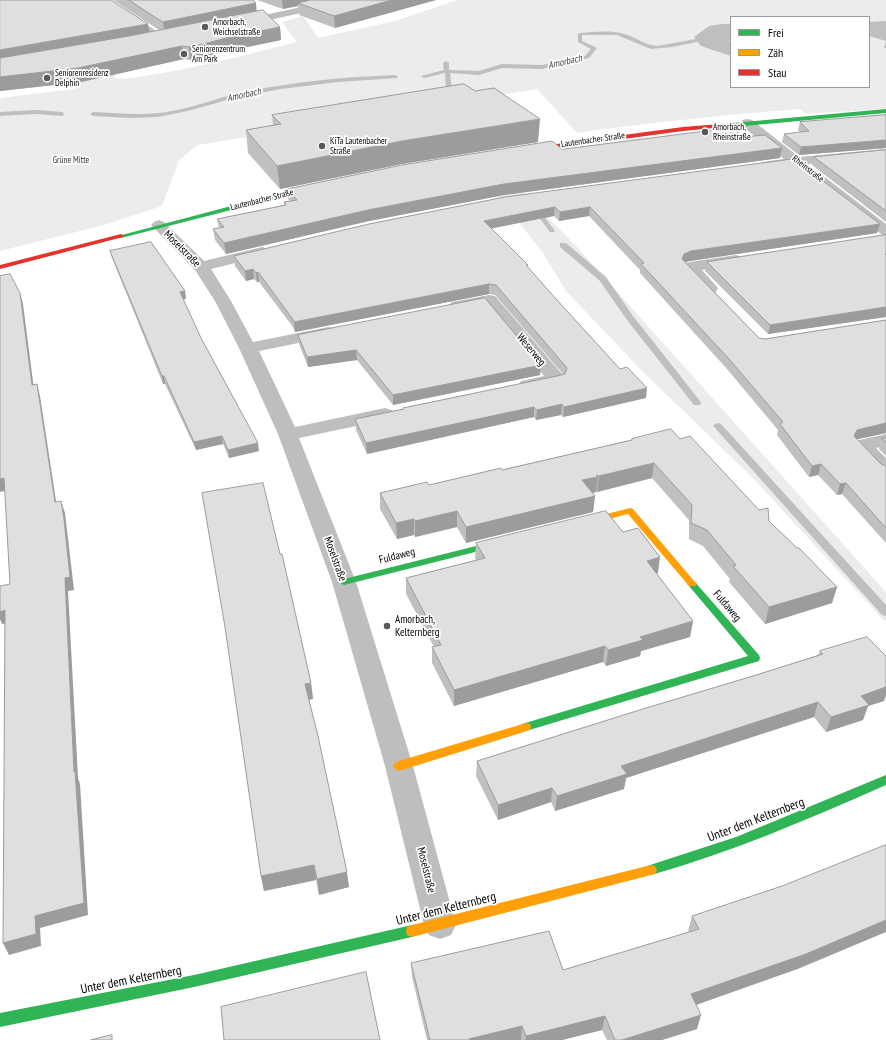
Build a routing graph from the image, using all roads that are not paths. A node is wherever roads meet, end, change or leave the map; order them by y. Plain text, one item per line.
1 (103, 0) edge
2 (341, 1) edge
3 (232, 25) edge
4 (176, 36) edge
5 (163, 39) junction
6 (148, 42) edge
7 (886, 111) edge
8 (747, 123) junction
9 (515, 152) edge
10 (886, 153) edge
11 (797, 161) junction
12 (751, 167) edge
13 (327, 185) edge
14 (159, 226) junction
15 (886, 231) edge
16 (277, 249) edge
17 (753, 258) edge
18 (0, 267) edge
19 (201, 267) junction
20 (722, 299) edge
21 (442, 309) edge
22 (341, 329) edge
23 (248, 348) junction
24 (510, 388) edge
25 (403, 411) edge
26 (288, 434) junction
27 (886, 440) edge
28 (886, 470) edge
29 (576, 524) edge
30 (514, 540) edge
31 (344, 582) junction
32 (399, 766) junction
33 (886, 780) edge
34 (440, 925) junction
35 (0, 1020) edge

1 - 5 street
2 - 3 street
4 - 5 street
5 - 6 street
7 - 8 street, Lautenbacher Straße
8 - 9 street, Lautenbacher Straße
8 - 11 street, Rheinstraße
10 - 11 street
11 - 12 street
11 - 15 street, Rheinstraße
13 - 14 street, Lautenbacher Straße
14 - 18 street, Lautenbacher Straße
14 - 19 street, Moselstraße
16 - 19 street
17 - 20 street
19 - 23 street, Moselstraße
21 - 24 street, Weserweg
22 - 23 street
23 - 26 street, Moselstraße
25 - 26 street
26 - 31 street, Moselstraße
27 - 28 street
29 - 32 street, Fuldaweg
30 - 31 street, Fuldaweg
31 - 32 street, Moselstraße
32 - 34 street, Moselstraße
33 - 34 street, Unter dem Kelternberg
34 - 35 street, Unter dem Kelternberg

